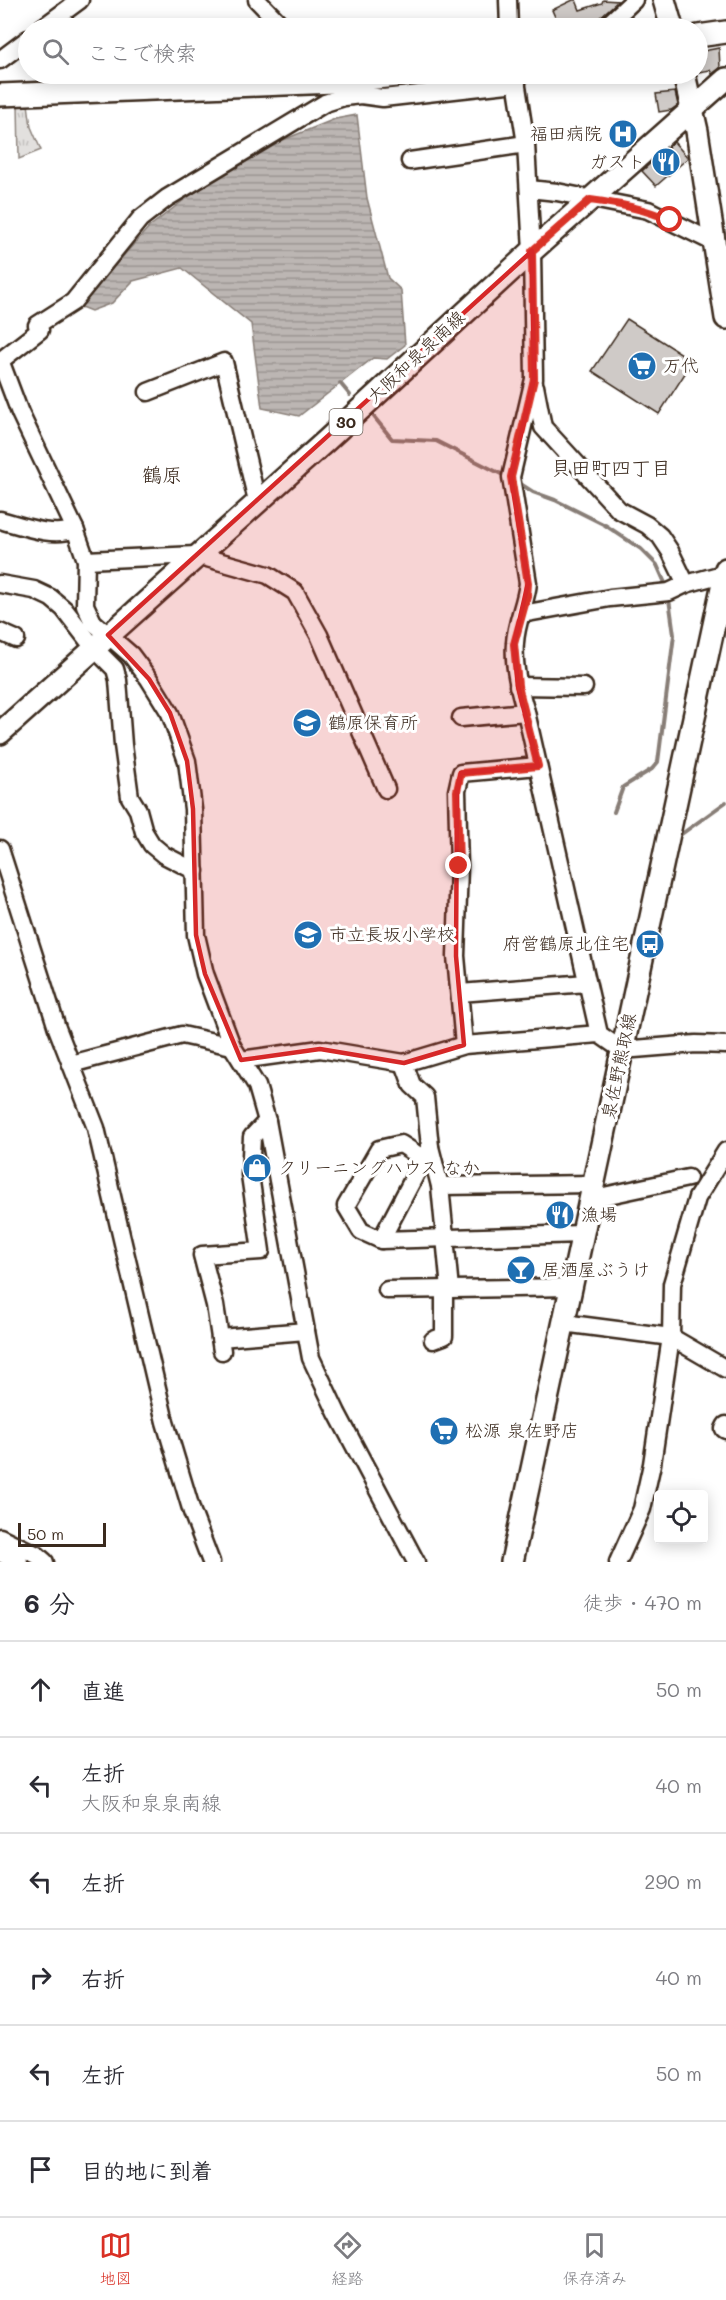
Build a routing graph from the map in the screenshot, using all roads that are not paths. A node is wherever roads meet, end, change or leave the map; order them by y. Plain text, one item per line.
1 (80, 0) edge
2 (257, 0) edge
3 (508, 0) edge
4 (634, 0) edge
5 (664, 0) edge
6 (56, 18) edge
7 (274, 18) edge
8 (509, 18) edge
9 (615, 18) edge
10 (669, 18) edge
11 (726, 32) edge
12 (708, 35) edge
13 (18, 46) edge
14 (0, 60) edge
15 (726, 79) edge
16 (214, 84) edge
17 (351, 84) edge
18 (380, 84) edge
19 (476, 84) edge
20 (517, 84) edge
21 (686, 84) edge
22 (365, 88) junction
23 (0, 95) edge
24 (693, 110) junction
25 (526, 144) junction
26 (410, 161) dead end
27 (529, 189) junction
28 (590, 200) junction
29 (715, 243) junction
30 (532, 251) junction
31 (726, 318) edge
32 (1, 363) edge
33 (534, 379) junction
34 (148, 392) dead end
35 (257, 501) junction
36 (0, 520) edge
37 (75, 529) junction
38 (196, 555) junction
39 (86, 560) junction
40 (726, 572) edge
41 (0, 584) edge
42 (686, 584) junction
43 (522, 614) junction
44 (0, 632) edge
45 (16, 639) dead end
46 (101, 642) junction
47 (518, 686) junction
48 (584, 687) dead end
49 (526, 712) junction
50 (461, 718) dead end
51 (0, 733) edge
52 (538, 766) junction
53 (386, 789) dead end
54 (0, 849) edge
55 (195, 871) junction
56 (587, 983) junction
57 (460, 993) junction
58 (599, 1034) junction
59 (464, 1045) junction
60 (726, 1045) edge
61 (622, 1050) junction
62 (236, 1053) junction
63 (404, 1063) junction
64 (71, 1064) junction
65 (267, 1121) junction
66 (726, 1151) edge
67 (427, 1153) junction
68 (688, 1178) dead end
69 (440, 1186) junction
70 (592, 1191) junction
71 (582, 1234) junction
72 (446, 1238) junction
73 (381, 1240) junction
74 (571, 1287) junction
75 (447, 1289) junction
76 (387, 1290) dead end
77 (563, 1323) junction
78 (306, 1331) junction
79 (671, 1337) junction
80 (433, 1341) dead end
81 (726, 1369) edge
82 (726, 1425) edge
83 (726, 1430) edge
84 (0, 1537) edge
85 (0, 1552) edge
86 (19, 1562) edge
87 (45, 1562) edge
88 (211, 1562) edge
89 (416, 1562) edge
90 (512, 1562) edge
91 (618, 1562) edge

1 - 6 street
2 - 7 street
3 - 8 street
4 - 9 street
5 - 10 main road
11 - 12 main road
13 - 14 street
15 - 24 main road, 大阪和泉泉南線 / 30
16 - 23 main road
17 - 22 main road
18 - 22 main road
19 - 22 street
20 - 25 street
21 - 24 main road
22 - 32 street
24 - 28 main road, 大阪和泉泉南線 / 30
24 - 29 main road
25 - 26 street
25 - 27 street
27 - 28 street
27 - 30 street
28 - 29 street
28 - 30 main road, 大阪和泉泉南線 / 30
29 - 31 main road
30 - 33 street
30 - 35 main road, 大阪和泉泉南線 / 30
32 - 37 street
33 - 42 street
33 - 43 street
34 - 35 street
35 - 38 main road, 大阪和泉泉南線 / 30
36 - 37 street
37 - 39 street
38 - 39 street
38 - 46 main road, 大阪和泉泉南線 / 30
38 - 53 street
39 - 46 street
40 - 42 street
40 - 61 main road, 泉佐野熊取線
41 - 46 street
42 - 43 street
43 - 47 street
44 - 45 street
46 - 51 main road, 大阪和泉泉南線 / 30
46 - 55 street
46 - 55 street
47 - 48 street
47 - 49 street
49 - 50 street
49 - 52 street
52 - 56 street
52 - 57 street
54 - 64 street
55 - 62 street
56 - 57 street
56 - 58 street
57 - 59 street
58 - 59 street
58 - 61 street
59 - 63 street
60 - 61 street
61 - 70 main road, 泉佐野熊取線
62 - 63 street
62 - 64 street
62 - 65 street
63 - 67 street
64 - 88 street
65 - 78 street
65 - 78 street
66 - 79 street
67 - 69 street
67 - 73 street
67 - 73 street
68 - 70 street
69 - 70 street
69 - 72 street
70 - 71 main road, 泉佐野熊取線
71 - 72 street
71 - 74 main road, 泉佐野熊取線
72 - 73 street
72 - 75 street
74 - 75 street
74 - 77 main road, 泉佐野熊取線
75 - 76 street
75 - 80 street
77 - 79 street
77 - 90 main road, 泉佐野熊取線
78 - 89 street
79 - 81 street
79 - 91 street
82 - 83 street
84 - 87 street
85 - 86 street

